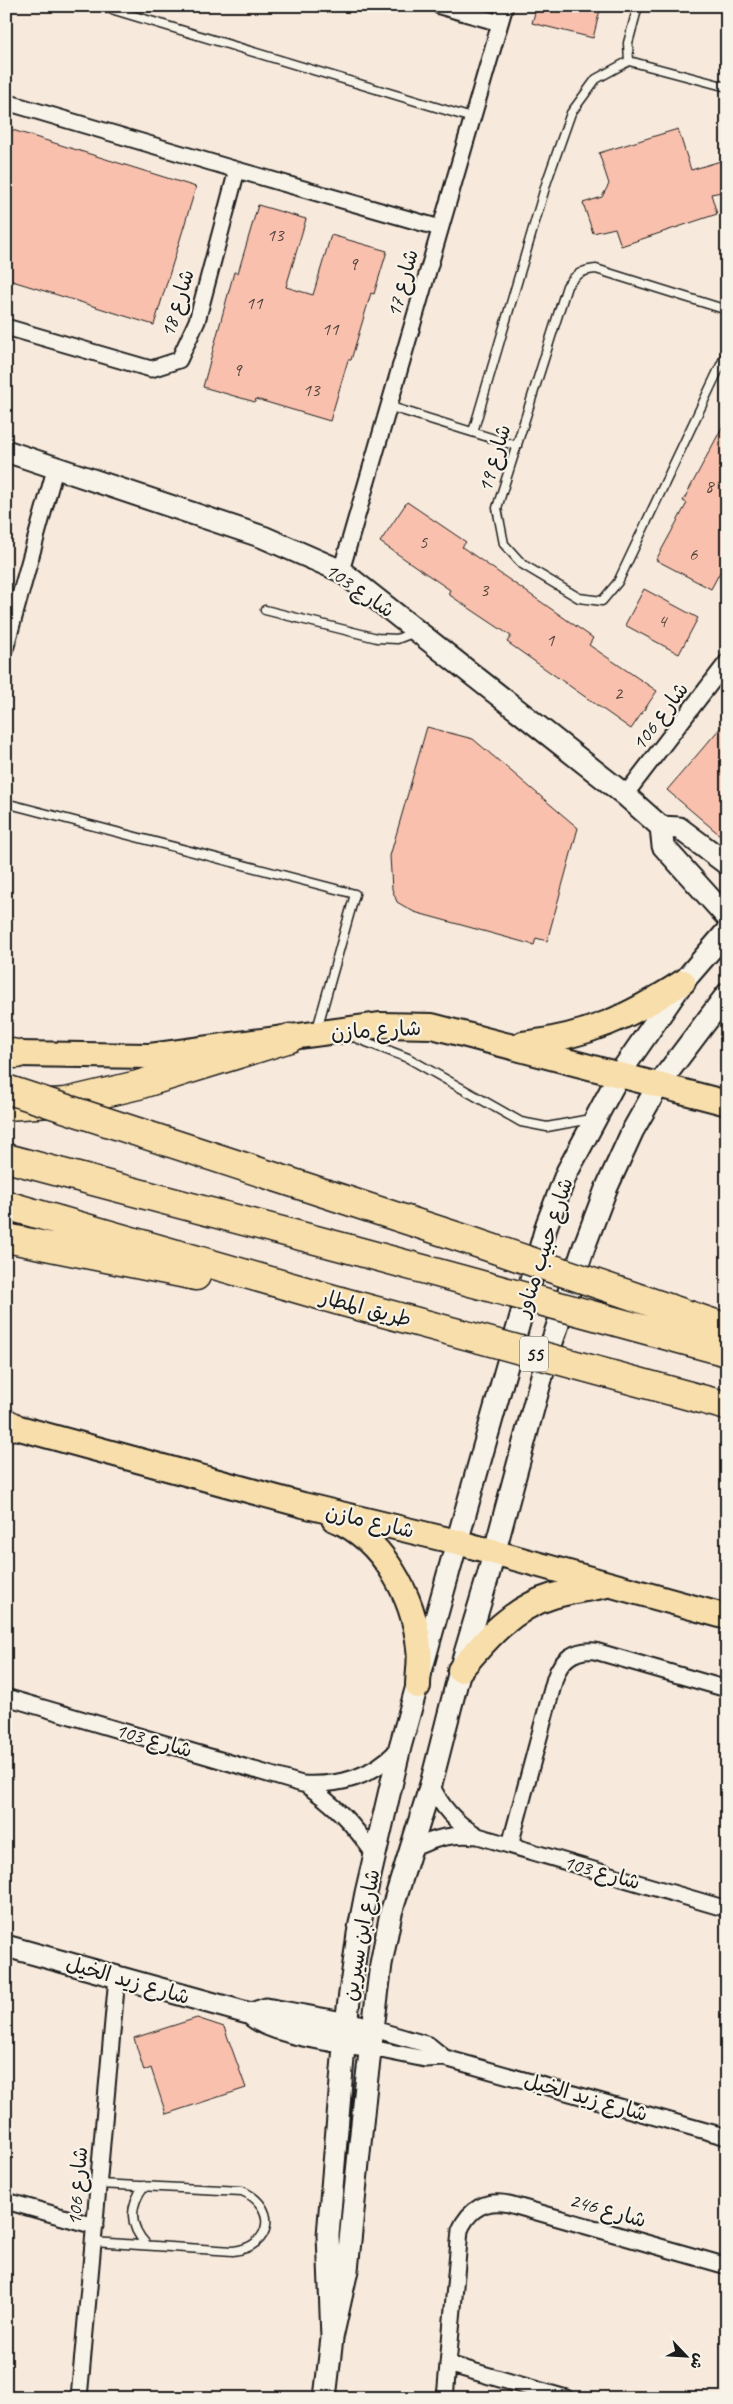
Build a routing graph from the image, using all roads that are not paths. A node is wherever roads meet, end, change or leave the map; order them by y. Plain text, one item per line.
1 (101, 6) edge
2 (440, 6) edge
3 (505, 6) edge
4 (638, 6) edge
5 (500, 23) junction
6 (630, 61) junction
7 (727, 87) edge
8 (6, 102) edge
9 (472, 118) junction
10 (237, 170) junction
11 (440, 228) junction
12 (727, 310) edge
13 (6, 327) edge
14 (727, 352) edge
15 (388, 406) junction
16 (473, 432) junction
17 (516, 446) junction
18 (6, 451) edge
19 (56, 466) junction
20 (341, 571) junction
21 (264, 610) dead end
22 (417, 631) junction
23 (6, 646) edge
24 (727, 662) edge
25 (625, 795) junction
26 (12, 805) dead end
27 (661, 827) junction
28 (727, 864) edge
29 (727, 917) edge
30 (727, 931) edge
31 (683, 982) junction
32 (727, 994) edge
33 (314, 1034) junction
34 (508, 1046) junction
35 (10, 1052) edge
36 (620, 1073) junction
37 (659, 1084) junction
38 (6, 1089) edge
39 (727, 1102) edge
40 (6, 1106) edge
41 (594, 1118) junction
42 (6, 1158) edge
43 (6, 1206) edge
44 (6, 1238) edge
45 (338, 1300) junction
46 (727, 1328) edge
47 (727, 1352) edge
48 (727, 1406) edge
49 (8, 1425) edge
50 (303, 1505) junction
51 (457, 1542) junction
52 (493, 1552) junction
53 (610, 1584) junction
54 (727, 1616) edge
55 (460, 1670) junction
56 (418, 1686) junction
57 (727, 1689) edge
58 (6, 1697) edge
59 (400, 1748) junction
60 (302, 1784) junction
61 (431, 1784) junction
62 (478, 1836) junction
63 (510, 1845) junction
64 (410, 1850) junction
65 (374, 1854) junction
66 (727, 1909) edge
67 (6, 1946) edge
68 (117, 1978) junction
69 (346, 2033) junction
70 (373, 2039) junction
71 (727, 2137) edge
72 (98, 2184) junction
73 (144, 2186) junction
74 (6, 2200) edge
75 (95, 2226) junction
76 (93, 2242) junction
77 (146, 2244) junction
78 (727, 2266) edge
79 (332, 2338) junction
80 (448, 2364) junction
81 (79, 2398) edge
82 (325, 2398) edge
83 (445, 2398) edge
84 (566, 2398) edge

1 - 9 lane
2 - 5 street
3 - 5 street, شارع 17
4 - 6 lane
5 - 9 street, شارع 17
6 - 7 lane
6 - 16 lane
8 - 10 street
9 - 11 street, شارع 17
10 - 11 street
10 - 13 street, شارع 18
11 - 15 street, شارع 17
12 - 17 lane, شارع 19
14 - 17 lane, شارع 19
15 - 16 lane
15 - 20 street, شارع 17
16 - 17 lane
18 - 19 street, شارع 103
19 - 20 street, شارع 103
19 - 23 street
20 - 22 street, شارع 103
21 - 22 lane
22 - 25 street, شارع 103
24 - 25 street, شارع 106
25 - 27 street, شارع 103
26 - 33 lane
27 - 28 street, شارع 103
27 - 29 street
30 - 31 street, شارع حبيب مناور
31 - 34 main road
31 - 36 street, شارع حبيب مناور
32 - 37 street, شارع حبيب مناور
33 - 34 main road, شارع مازن
33 - 35 main road, شارع مازن
33 - 40 highway
33 - 41 lane
34 - 36 main road, شارع مازن
36 - 37 main road, شارع مازن
36 - 41 street, شارع حبيب مناور
37 - 39 main road, شارع مازن
37 - 52 street, شارع حبيب مناور
38 - 46 highway, bridge
41 - 51 street, شارع حبيب مناور
42 - 47 highway, bridge
43 - 45 highway, طريق المطار / 55
44 - 45 highway
45 - 48 highway, طريق المطار / 55, bridge
49 - 50 main road, شارع مازن
50 - 51 main road, شارع مازن
50 - 56 main road
51 - 52 main road, شارع مازن
51 - 56 street, شارع ابن سيرين
52 - 53 main road, شارع مازن
52 - 55 street, شارع ابن سيرين
53 - 54 main road, شارع مازن
53 - 55 main road
55 - 61 street, شارع ابن سيرين
56 - 59 street, شارع ابن سيرين
57 - 63 street
58 - 60 street, شارع 103
59 - 60 street, شارع 103
59 - 65 street, شارع ابن سيرين
60 - 65 street, شارع 103
61 - 62 street, شارع 103
61 - 64 street, شارع ابن سيرين
62 - 63 street, شارع 103
62 - 64 street, شارع 103
63 - 66 street, شارع 103
64 - 70 street, شارع ابن سيرين
65 - 69 street, شارع ابن سيرين
67 - 68 street, شارع زيد الخيل
68 - 69 street, شارع زيد الخيل
68 - 72 street, شارع 106
69 - 70 street, شارع زيد الخيل
69 - 79 street, شارع ابن سيرين
70 - 71 street, شارع زيد الخيل
70 - 79 street, شارع ابن سيرين
72 - 73 lane
72 - 75 street, شارع 106
73 - 77 lane
73 - 77 lane
74 - 75 street
75 - 76 street, شارع 106
76 - 77 lane
76 - 81 street, شارع 106
78 - 80 street, شارع 246
79 - 82 street, شارع ابن سيرين
80 - 83 street
80 - 84 street

